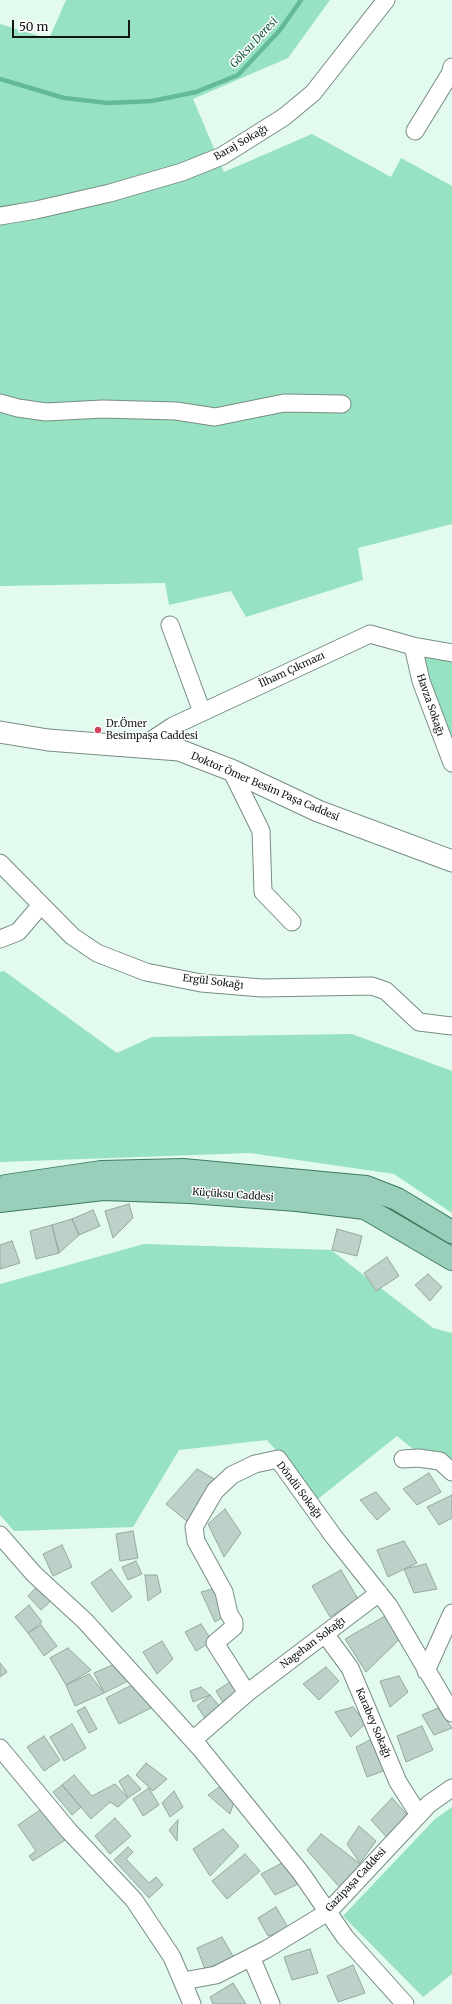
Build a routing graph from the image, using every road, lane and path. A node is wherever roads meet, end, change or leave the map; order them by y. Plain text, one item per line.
1 (386, 0) edge
2 (452, 67) edge
3 (415, 132) dead end
4 (0, 216) edge
5 (0, 403) edge
6 (342, 404) dead end
7 (170, 625) dead end
8 (413, 646) junction
9 (452, 653) edge
10 (202, 712) junction
11 (0, 732) edge
12 (141, 747) junction
13 (452, 763) edge
14 (231, 770) junction
15 (452, 861) edge
16 (0, 863) edge
17 (41, 905) junction
18 (292, 922) dead end
19 (0, 939) edge
20 (452, 1026) edge
21 (0, 1187) edge
22 (0, 1201) edge
23 (452, 1232) edge
24 (452, 1259) edge
25 (403, 1459) dead end
26 (452, 1472) edge
27 (0, 1535) edge
28 (379, 1593) junction
29 (452, 1613) edge
30 (326, 1634) junction
31 (426, 1671) junction
32 (247, 1693) junction
33 (452, 1713) edge
34 (193, 1740) junction
35 (0, 1748) edge
36 (452, 1788) edge
37 (419, 1815) junction
38 (328, 1912) junction
39 (252, 1957) junction
40 (183, 1981) junction
41 (192, 2004) edge
42 (271, 2004) edge
43 (405, 2004) edge

1 - 4 street, Baraj Sokağı
2 - 3 street
5 - 6 street
7 - 10 street
8 - 9 street, İlham Çıkmazı
8 - 10 street, İlham Çıkmazı
8 - 13 street, Havza Sokağı
10 - 12 street, İlham Çıkmazı
11 - 12 street, Doktor Ömer Besim Paşa Caddesi
12 - 14 street, Doktor Ömer Besim Paşa Caddesi
14 - 15 street, Doktor Ömer Besim Paşa Caddesi
14 - 18 street
16 - 17 street, Ergül Sokağı
17 - 19 street
17 - 20 street, Ergül Sokağı
21 - 23 main road, Küçüksu Caddesi
22 - 24 main road, Küçüksu Caddesi
25 - 26 street
27 - 34 street
28 - 30 street, Nagehan Sokağı
28 - 31 street, Döndü Sokağı
28 - 32 street, Döndü Sokağı
29 - 31 street
30 - 32 street, Nagehan Sokağı
30 - 37 street, Karabey Sokağı
31 - 33 street, Döndü Sokağı
32 - 34 street
34 - 38 street
35 - 40 street
36 - 37 street, Gazipaşa Caddesi
37 - 38 street, Gazipaşa Caddesi
38 - 39 street, Gazipaşa Caddesi
38 - 43 street
39 - 40 street, Gazipaşa Caddesi
39 - 42 street
40 - 41 street

